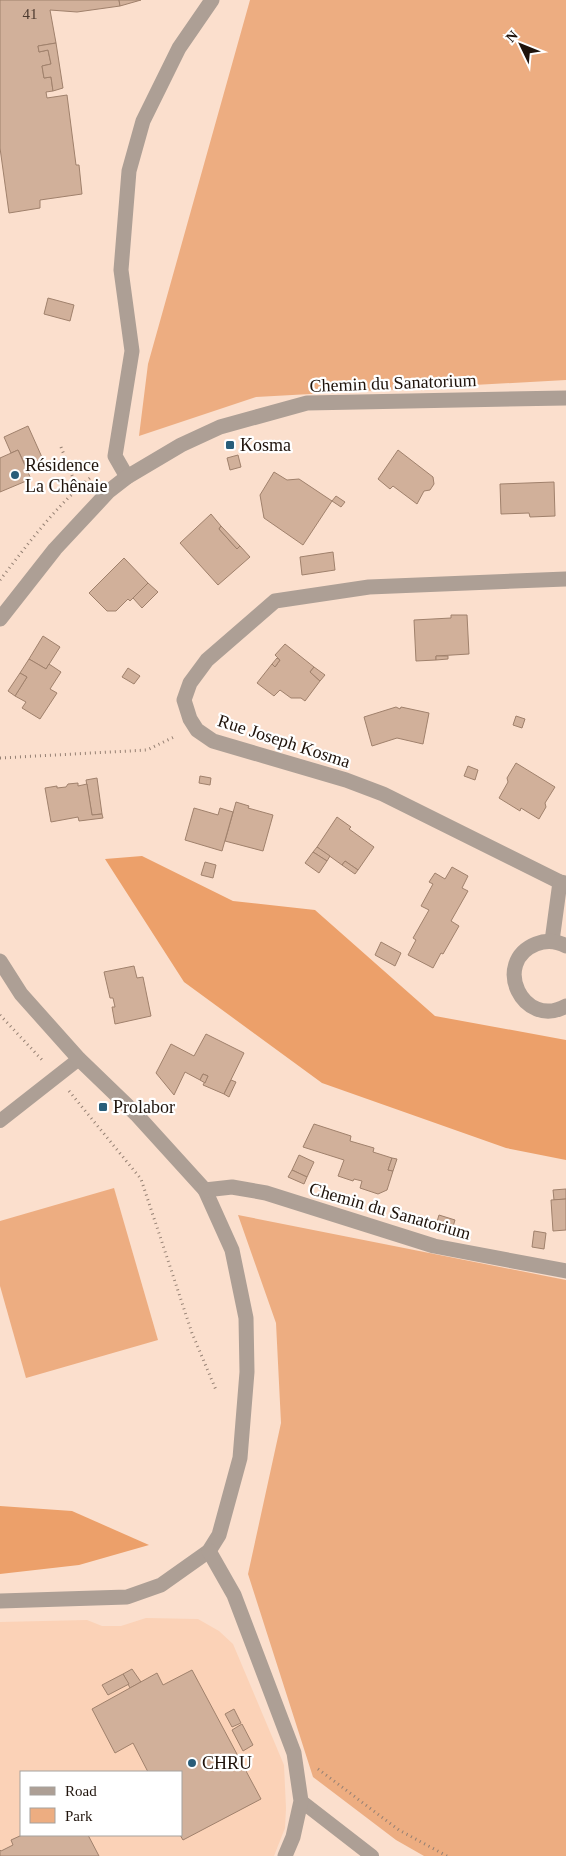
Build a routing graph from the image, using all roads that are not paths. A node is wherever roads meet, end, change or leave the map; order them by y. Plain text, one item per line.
1 (212, 0) edge
2 (566, 398) edge
3 (127, 477) junction
4 (566, 579) edge
5 (0, 619) edge
6 (563, 883) edge
7 (559, 944) edge
8 (0, 960) edge
9 (566, 1006) edge
10 (79, 1059) junction
11 (0, 1121) edge
12 (205, 1190) junction
13 (566, 1271) edge
14 (209, 1551) junction
15 (0, 1601) edge
16 (301, 1801) junction
17 (285, 1856) edge
18 (372, 1856) edge

1 - 3 street
2 - 3 street, Chemin du Sanatorium
3 - 5 street, Chemin du Sanatorium
4 - 6 street, Rue Joseph Kosma
6 - 7 street, Rue Joseph Kosma
7 - 9 street, Rue Joseph Kosma
8 - 10 street
10 - 11 lane
10 - 12 street
12 - 13 street, Chemin du Sanatorium
12 - 14 street
14 - 15 street
14 - 16 street
16 - 17 street
16 - 18 lane

